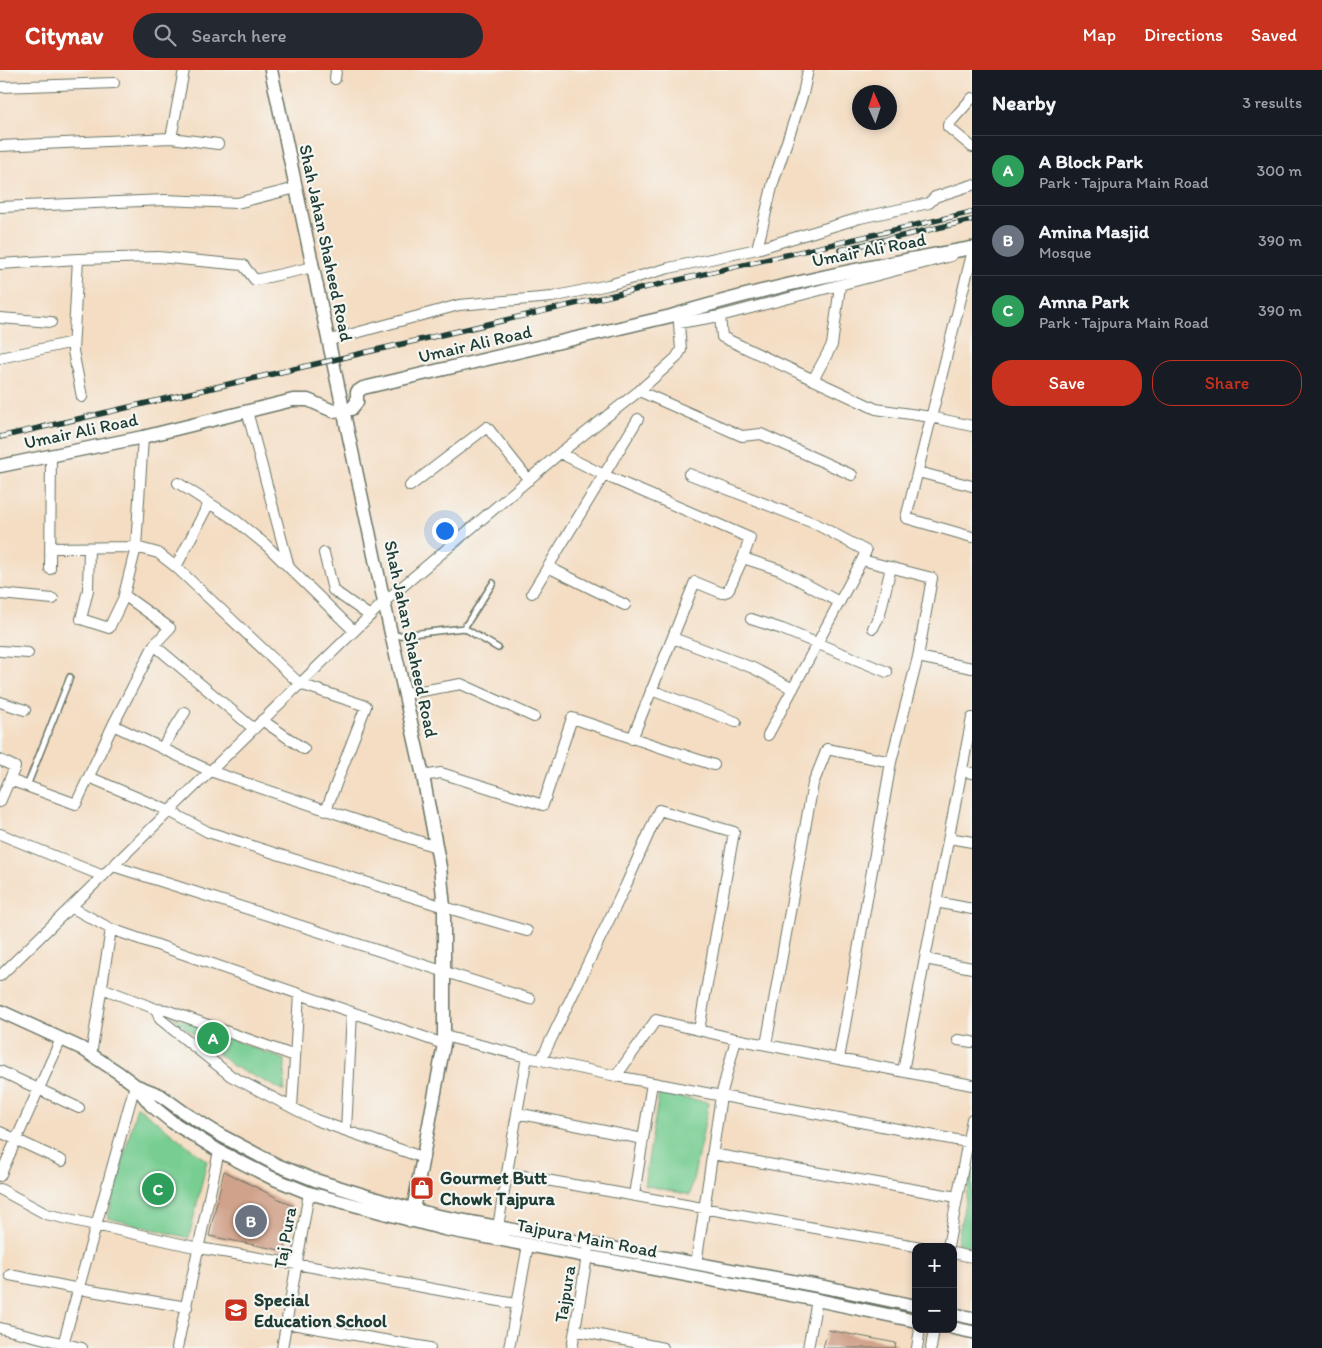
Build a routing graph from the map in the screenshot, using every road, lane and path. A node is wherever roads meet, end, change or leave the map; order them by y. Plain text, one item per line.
1 (184, 70) edge
2 (271, 70) edge
3 (808, 70) edge
4 (114, 83) dead end
5 (0, 87) edge
6 (972, 98) edge
7 (171, 138) junction
8 (218, 144) dead end
9 (0, 146) edge
10 (972, 147) edge
11 (972, 185) edge
12 (296, 188) junction
13 (0, 207) edge
14 (972, 248) edge
15 (757, 249) junction
16 (972, 254) edge
17 (78, 259) junction
18 (0, 264) edge
19 (313, 267) junction
20 (840, 286) junction
21 (720, 316) junction
22 (0, 318) edge
23 (675, 320) junction
24 (51, 322) dead end
25 (330, 340) junction
26 (73, 342) junction
27 (0, 358) edge
28 (814, 380) junction
29 (639, 391) junction
30 (82, 397) dead end
31 (344, 410) junction
32 (247, 411) junction
33 (931, 416) junction
34 (638, 419) dead end
35 (972, 426) edge
36 (142, 437) junction
37 (560, 453) junction
38 (51, 456) junction
39 (0, 466) edge
40 (918, 472) junction
41 (689, 474) dead end
42 (604, 475) junction
43 (852, 475) dead end
44 (529, 480) junction
45 (178, 483) dead end
46 (410, 486) dead end
47 (972, 486) edge
48 (209, 502) junction
49 (972, 537) edge
50 (136, 547) junction
51 (50, 548) junction
52 (89, 548) junction
53 (324, 553) dead end
54 (743, 558) junction
55 (862, 560) junction
56 (176, 567) junction
57 (289, 567) junction
58 (548, 567) junction
59 (891, 567) junction
60 (50, 569) dead end
61 (493, 583) dead end
62 (532, 593) dead end
63 (0, 594) edge
64 (124, 595) junction
65 (53, 599) dead end
66 (384, 602) junction
67 (840, 602) junction
68 (626, 605) dead end
69 (370, 616) junction
70 (751, 619) dead end
71 (464, 628) junction
72 (873, 628) dead end
73 (354, 631) junction
74 (393, 636) junction
75 (672, 638) junction
76 (817, 644) junction
77 (154, 646) junction
78 (498, 648) dead end
79 (0, 651) edge
80 (28, 653) dead end
81 (918, 657) junction
82 (972, 668) edge
83 (886, 672) dead end
84 (70, 677) dead end
85 (300, 684) junction
86 (793, 689) junction
87 (651, 690) junction
88 (404, 694) junction
89 (0, 702) edge
90 (25, 710) dead end
91 (185, 712) dead end
92 (534, 717) dead end
93 (262, 720) junction
94 (972, 720) edge
95 (736, 722) dead end
96 (114, 725) junction
97 (254, 729) junction
98 (768, 735) dead end
99 (632, 739) junction
100 (162, 748) junction
101 (304, 749) dead end
102 (0, 760) edge
103 (891, 762) junction
104 (714, 766) dead end
105 (210, 771) junction
106 (967, 772) edge
107 (423, 776) junction
108 (89, 777) junction
109 (10, 780) junction
110 (27, 786) junction
111 (0, 802) edge
112 (326, 810) junction
113 (169, 811) junction
114 (0, 834) edge
115 (949, 838) junction
116 (972, 842) edge
117 (436, 847) junction
118 (113, 866) junction
119 (103, 876) junction
120 (936, 902) junction
121 (71, 907) junction
122 (444, 907) junction
123 (972, 909) edge
124 (111, 929) junction
125 (528, 931) dead end
126 (925, 959) junction
127 (972, 968) edge
128 (445, 972) junction
129 (0, 976) edge
130 (102, 988) junction
131 (299, 994) junction
132 (530, 999) dead end
133 (156, 1010) junction
134 (0, 1011) edge
135 (352, 1013) junction
136 (699, 1030) junction
137 (61, 1039) junction
138 (444, 1040) junction
139 (736, 1040) junction
140 (958, 1040) dead end
141 (972, 1042) edge
142 (766, 1045) junction
143 (92, 1055) junction
144 (294, 1056) junction
145 (528, 1057) junction
146 (839, 1059) junction
147 (541, 1060) junction
148 (0, 1071) edge
149 (903, 1072) junction
150 (616, 1076) junction
151 (652, 1082) junction
152 (135, 1085) junction
153 (972, 1085) edge
154 (39, 1090) junction
155 (721, 1096) junction
156 (292, 1107) junction
157 (78, 1108) dead end
158 (517, 1113) junction
159 (972, 1119) edge
160 (346, 1130) junction
161 (0, 1132) edge
162 (643, 1139) junction
163 (16, 1140) junction
164 (970, 1143) edge
165 (219, 1151) junction
166 (712, 1154) junction
167 (424, 1158) junction
168 (62, 1162) dead end
169 (507, 1173) junction
170 (0, 1176) edge
171 (0, 1189) edge
172 (310, 1193) junction
173 (634, 1195) junction
174 (957, 1197) junction
175 (704, 1208) junction
176 (412, 1215) junction
177 (97, 1225) junction
178 (498, 1227) junction
179 (949, 1243) edge
180 (528, 1245) junction
181 (912, 1245) edge
182 (199, 1248) junction
183 (588, 1251) junction
184 (957, 1254) edge
185 (972, 1256) edge
186 (296, 1264) junction
187 (696, 1264) junction
188 (10, 1275) dead end
189 (79, 1289) junction
190 (817, 1300) junction
191 (516, 1304) junction
192 (912, 1305) edge
193 (186, 1307) junction
194 (957, 1315) edge
195 (972, 1318) edge
196 (912, 1319) edge
197 (286, 1323) junction
198 (0, 1328) edge
199 (957, 1329) edge
200 (575, 1330) junction
201 (972, 1332) edge
202 (919, 1333) edge
203 (933, 1333) edge
204 (63, 1346) edge
205 (82, 1348) edge
206 (177, 1348) edge
207 (282, 1348) edge
208 (430, 1348) edge
209 (509, 1348) edge
210 (572, 1348) edge
211 (663, 1348) edge
212 (808, 1348) edge
213 (917, 1348) edge
214 (931, 1348) edge

1 - 7 street
2 - 12 street, Shah Jahan Shaheed Road
3 - 15 street
4 - 5 street
6 - 10 street
7 - 8 street
7 - 9 street
11 - 15 street
12 - 13 street
12 - 19 street, Shah Jahan Shaheed Road
14 - 20 street
14 - 23 street, Umair Ali Road
15 - 25 street
16 - 33 street
17 - 18 street
17 - 19 street
17 - 26 street
19 - 25 street, Shah Jahan Shaheed Road
20 - 21 street
20 - 28 street
21 - 23 street
21 - 28 street
22 - 24 street
23 - 29 street
23 - 31 street, Umair Ali Road
25 - 31 street, Shah Jahan Shaheed Road
26 - 27 street
26 - 30 street
28 - 33 street
29 - 37 street
29 - 43 street
31 - 32 street, Umair Ali Road
31 - 66 street, Shah Jahan Shaheed Road
32 - 36 street, Umair Ali Road
32 - 57 street
33 - 35 street
33 - 40 street
34 - 42 street
36 - 38 street, Umair Ali Road
36 - 50 street
37 - 42 street
37 - 44 street
38 - 39 street, Umair Ali Road
38 - 51 street
40 - 47 street
40 - 49 street
41 - 55 street
42 - 54 street
42 - 58 street
44 - 46 street
44 - 66 street
45 - 48 street
48 - 56 street
48 - 57 street
50 - 52 street
50 - 56 street
50 - 64 street
51 - 52 street
51 - 60 street
52 - 64 street
53 - 69 street
54 - 67 street
54 - 75 street
55 - 59 street
55 - 67 street
56 - 85 street
57 - 73 street
58 - 62 street
58 - 68 street
59 - 72 street
59 - 81 street
61 - 71 lane
63 - 65 street
64 - 77 street
66 - 69 street
66 - 74 street, Shah Jahan Shaheed Road
67 - 76 street
69 - 73 street
70 - 76 street
71 - 74 lane
71 - 78 lane
73 - 85 street
74 - 88 street, Shah Jahan Shaheed Road
75 - 86 street
75 - 87 street
76 - 83 street
76 - 86 street
77 - 96 street
77 - 97 street
79 - 80 street
81 - 82 street
81 - 103 street
84 - 110 lane
85 - 93 street
85 - 112 street
86 - 98 street
87 - 95 street
87 - 99 street
88 - 92 street
88 - 107 street, Shah Jahan Shaheed Road
89 - 90 street
91 - 100 street
93 - 97 street
93 - 101 street
94 - 106 street
96 - 100 street
96 - 108 street
97 - 105 street
99 - 104 street
99 - 107 street
100 - 105 street
102 - 109 street
103 - 142 street
103 - 146 street
105 - 112 street
105 - 113 street
106 - 115 street
107 - 117 street, Shah Jahan Shaheed Road
108 - 110 street
108 - 113 street
109 - 110 street
109 - 111 street
112 - 117 street
113 - 118 street
113 - 122 street
114 - 119 street
115 - 116 street
115 - 120 street
117 - 122 street, Shah Jahan Shaheed Road
118 - 119 street
118 - 128 street
119 - 121 street
120 - 123 street
120 - 126 street
121 - 124 street
121 - 129 street
122 - 125 street
122 - 128 street, Shah Jahan Shaheed Road
124 - 130 street
124 - 131 street
126 - 127 street
126 - 149 street
128 - 132 street
128 - 138 street, Shah Jahan Shaheed Road
130 - 133 street
130 - 143 street
131 - 135 street
131 - 144 street
133 - 144 street
133 - 156 street
134 - 137 street, Tajpura Main Road
135 - 138 street
135 - 160 street
136 - 139 street
136 - 147 street
136 - 150 street
137 - 143 street, Tajpura Main Road
137 - 154 street
138 - 145 street
138 - 167 street, Shah Jahan Shaheed Road
139 - 142 street
139 - 155 street
140 - 141 street
142 - 146 street
143 - 152 street, Tajpura Main Road
144 - 156 street
145 - 147 street
145 - 158 street
146 - 149 street
147 - 150 street
148 - 154 street
149 - 153 street
150 - 151 street
151 - 155 street
151 - 162 street
152 - 165 street, Tajpura Main Road
152 - 176 street, Tajpura Main Road
152 - 177 street
154 - 157 street
154 - 163 street
155 - 164 street
155 - 166 street
156 - 160 street
158 - 162 street
158 - 169 street
159 - 164 street
160 - 167 street
161 - 163 street
162 - 173 street
163 - 168 street
163 - 170 street
164 - 174 street
165 - 172 street, Tajpura Main Road
165 - 182 street
166 - 174 street
166 - 175 street
167 - 176 street, Shah Jahan Shaheed Road
169 - 173 street
169 - 178 street
171 - 177 street
172 - 176 street, Tajpura Main Road
172 - 186 street, Taj Pura
173 - 175 street
174 - 179 street
175 - 181 street
175 - 187 street
176 - 178 street, Tajpura Main Road
176 - 180 street, Tajpura Main Road
177 - 182 street
177 - 189 street
178 - 183 street, Tajpura Main Road
180 - 183 street, Tajpura Main Road
180 - 191 street
182 - 186 street
182 - 193 street
183 - 187 street, Tajpura Main Road
183 - 190 street, Tajpura Main Road
183 - 200 street, Tajpura
184 - 185 street
186 - 191 street
186 - 197 street, Taj Pura
187 - 192 street, Tajpura Main Road
188 - 189 street
189 - 193 street
189 - 204 street
190 - 196 street, Tajpura Main Road
190 - 212 street
191 - 209 street
193 - 206 street
194 - 195 street
197 - 207 street, Taj Pura
197 - 208 street
198 - 204 street
199 - 201 street
200 - 210 street, Tajpura
200 - 211 street
202 - 213 street
203 - 214 street
204 - 205 street

